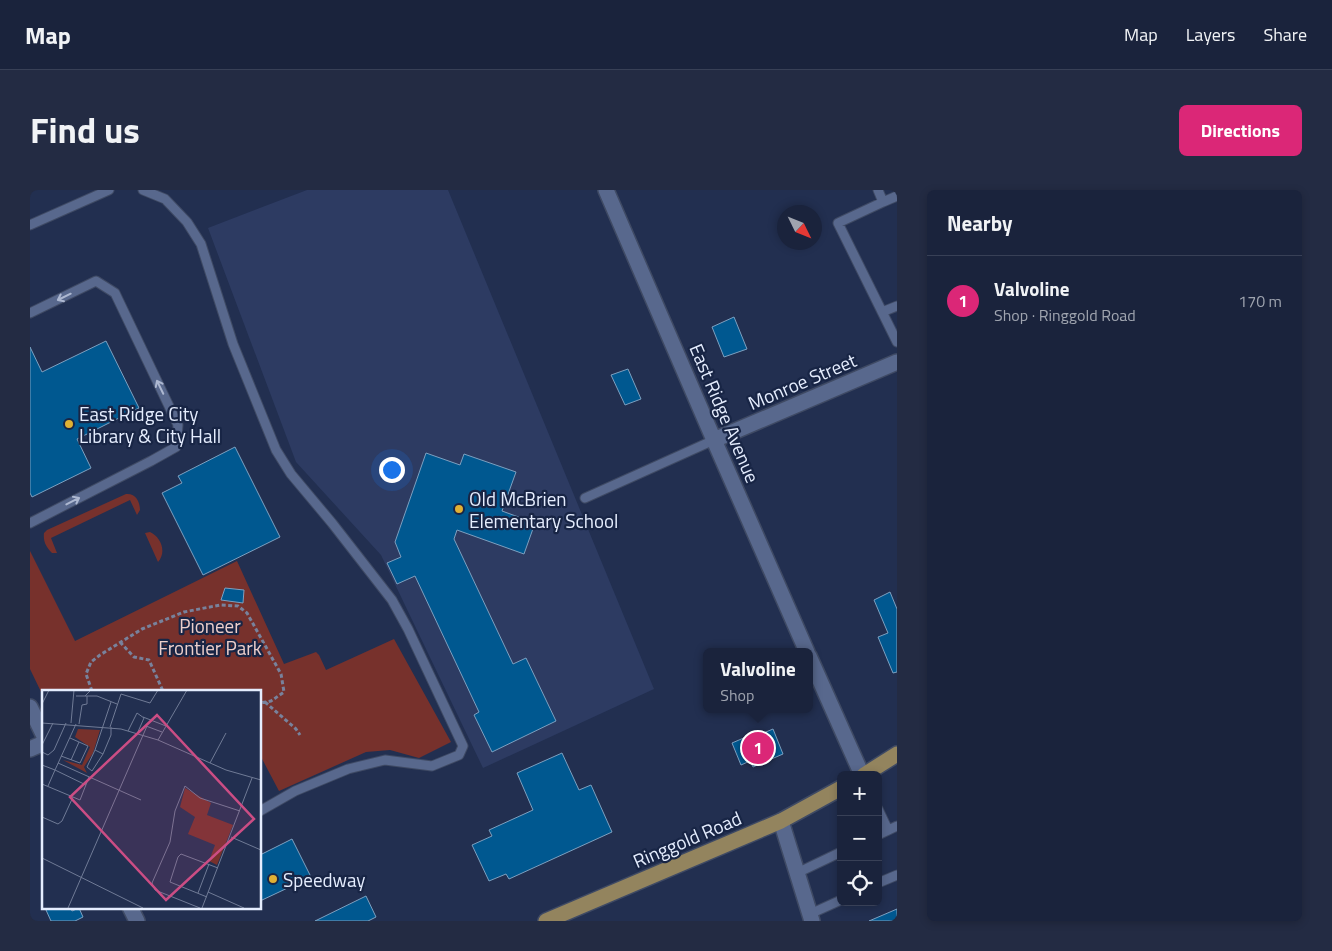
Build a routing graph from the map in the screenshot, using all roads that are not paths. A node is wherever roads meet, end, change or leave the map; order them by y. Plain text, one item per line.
1 (109, 190) edge
2 (143, 190) edge
3 (606, 190) edge
4 (878, 190) edge
5 (897, 196) edge
6 (884, 202) junction
7 (30, 225) edge
8 (897, 306) edge
9 (882, 312) junction
10 (30, 313) edge
11 (897, 342) edge
12 (897, 362) edge
13 (714, 440) junction
14 (585, 498) dead end
15 (30, 523) edge
16 (806, 648) edge
17 (813, 665) edge
18 (30, 707) edge
19 (42, 732) edge
20 (42, 743) edge
21 (30, 749) edge
22 (897, 754) edge
23 (861, 771) edge
24 (869, 771) edge
25 (837, 790) edge
26 (261, 810) edge
27 (882, 814) edge
28 (781, 821) junction
29 (893, 828) edge
30 (837, 854) edge
31 (797, 873) junction
32 (897, 874) edge
33 (882, 881) edge
34 (837, 902) edge
35 (130, 908) edge
36 (811, 918) edge
37 (137, 921) edge
38 (546, 921) edge

1 - 7 lane
2 - 26 lane
3 - 13 street, East Ridge Avenue
4 - 6 lane
5 - 6 lane
6 - 9 lane
8 - 9 lane
9 - 11 lane
15 -> 10 lane
12 - 13 street, Monroe Street
13 - 14 lane, Monroe Street
13 - 16 street, East Ridge Avenue
17 - 23 street
18 - 19 street
20 - 21 street
22 - 24 main road
25 - 28 main road, Ringgold Road
27 - 29 lane
28 - 31 street
28 - 38 main road, Ringgold Road
30 - 31 lane
31 - 36 street
32 - 33 lane
34 - 36 lane
35 - 37 street

